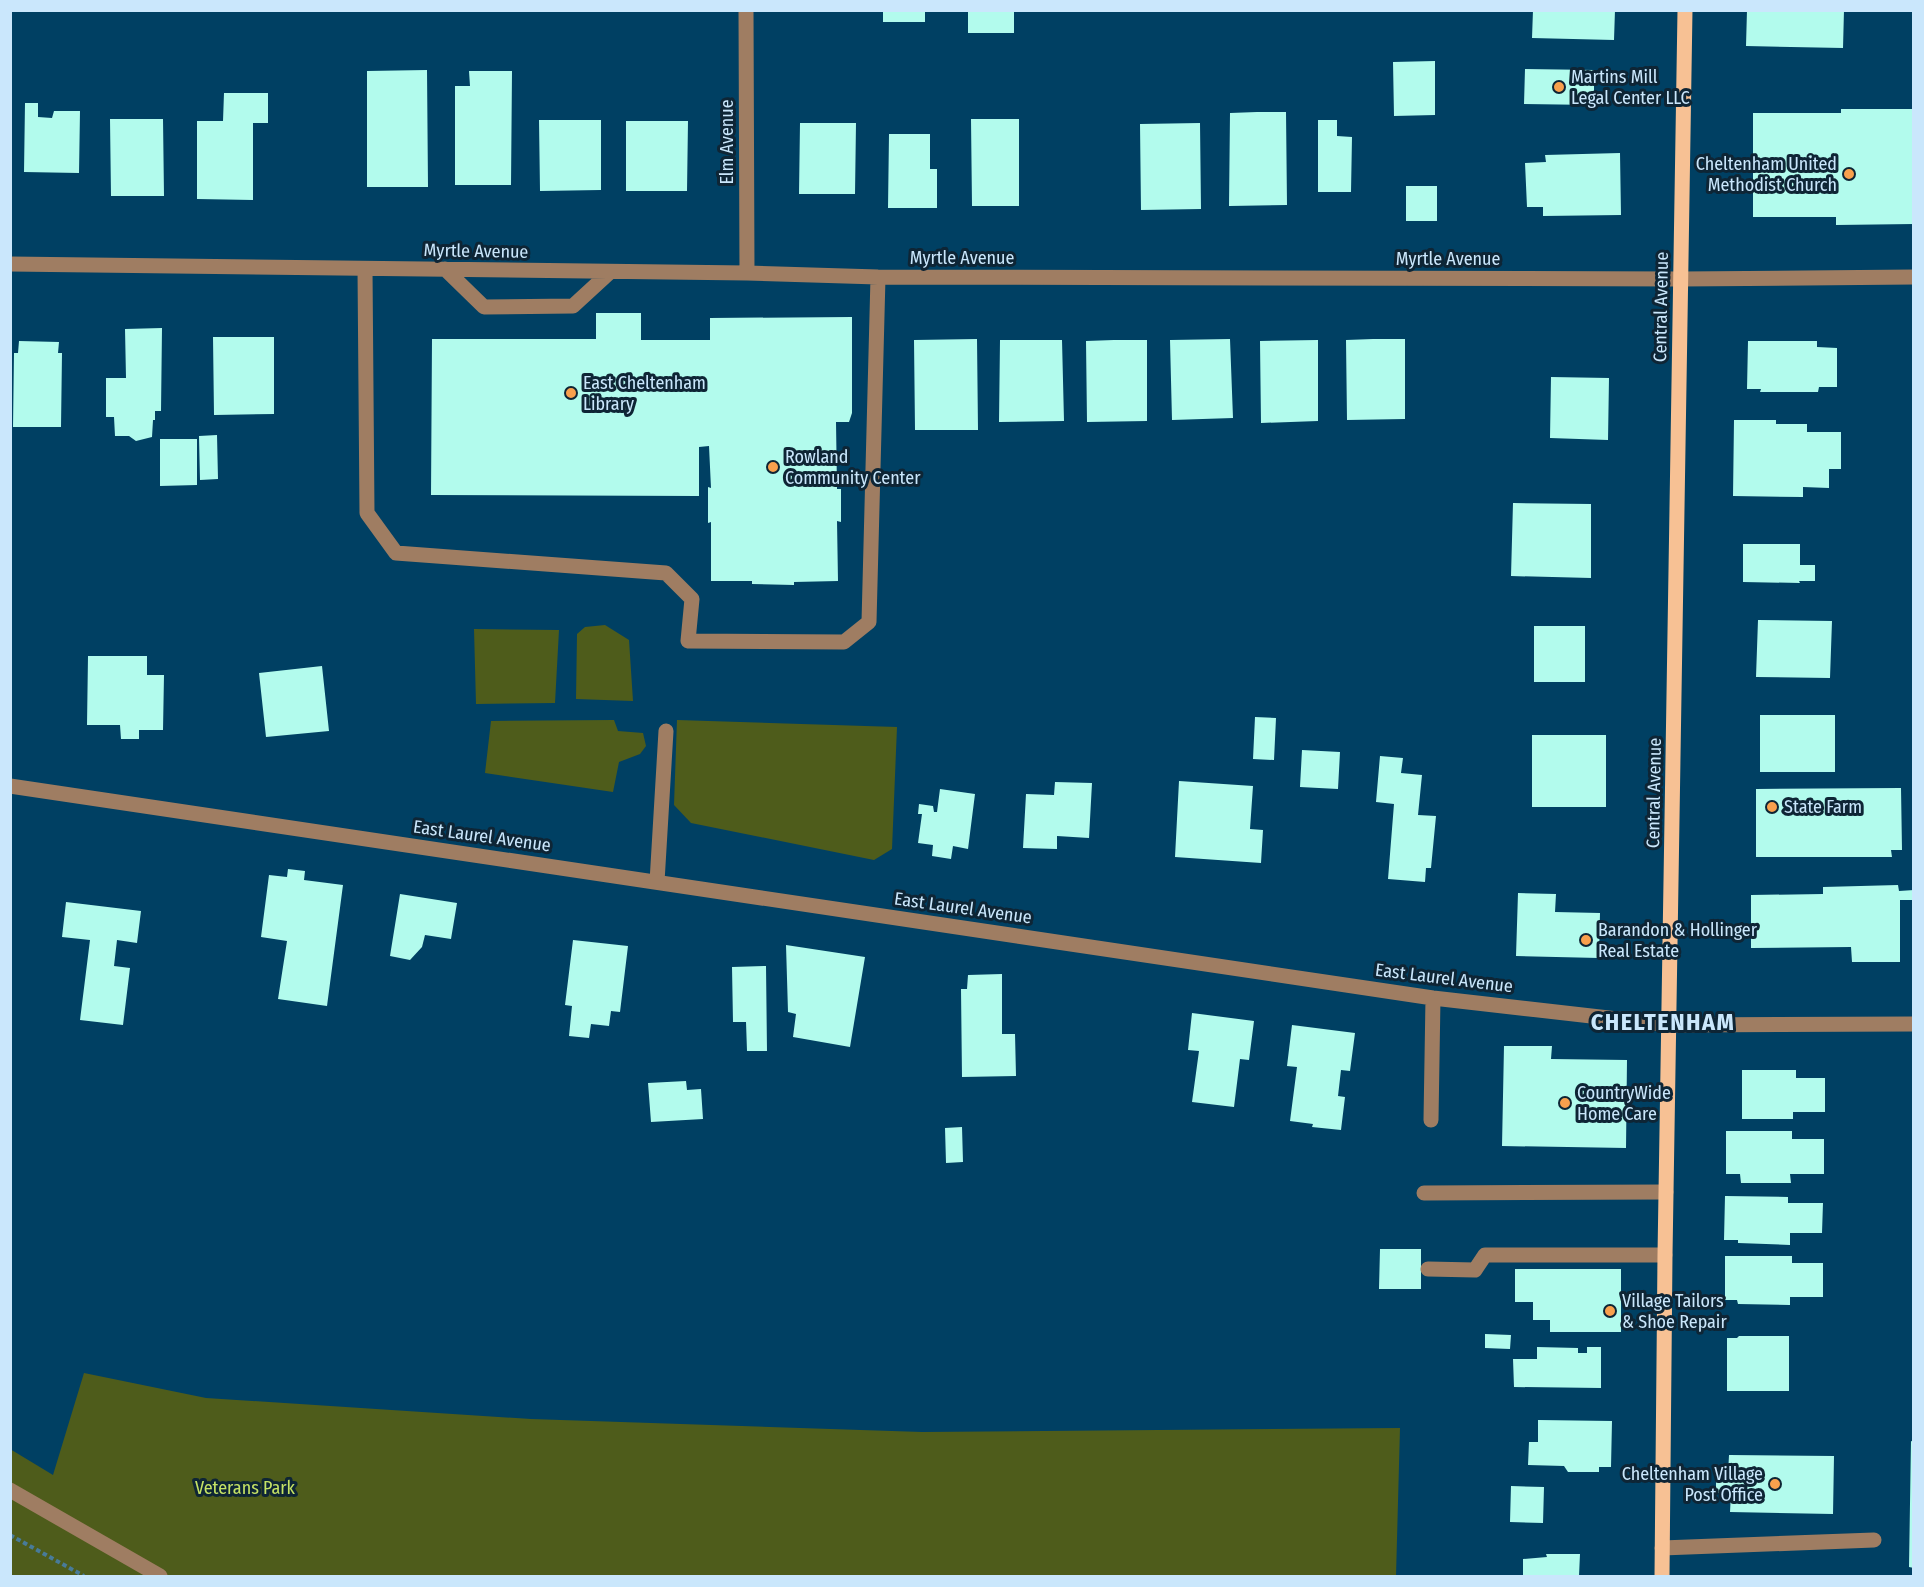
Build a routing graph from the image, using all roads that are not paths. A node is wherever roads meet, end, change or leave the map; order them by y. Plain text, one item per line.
1 (746, 10) edge
2 (1685, 10) edge
3 (10, 264) edge
4 (365, 269) junction
5 (445, 269) junction
6 (610, 272) junction
7 (747, 273) junction
8 (1914, 277) edge
9 (878, 278) junction
10 (1681, 279) junction
11 (666, 731) dead end
12 (10, 786) edge
13 (657, 882) junction
14 (1433, 998) junction
15 (1914, 1024) edge
16 (1670, 1025) junction
17 (1431, 1120) dead end
18 (1666, 1192) junction
19 (1424, 1193) dead end
20 (1665, 1255) junction
21 (1428, 1269) dead end
22 (10, 1490) edge
23 (1875, 1540) dead end
24 (1662, 1548) junction
25 (160, 1576) edge
26 (1662, 1576) edge

1 - 7 street, Elm Avenue
2 - 10 main road, Central Avenue
3 - 4 street, Myrtle Avenue
4 - 5 street, Myrtle Avenue
4 - 9 street
5 - 6 street, Myrtle Avenue
5 - 6 street
6 - 7 street, Myrtle Avenue
7 - 9 street, Myrtle Avenue
8 - 10 street, Myrtle Avenue
9 - 10 street, Myrtle Avenue
10 - 16 main road, Central Avenue
11 - 13 street
12 - 13 street, East Laurel Avenue
13 - 14 street, East Laurel Avenue
14 - 16 street, East Laurel Avenue
14 - 17 street
15 - 16 street, East Laurel Avenue
16 - 18 main road, Central Avenue
18 - 19 street
18 - 20 main road, Central Avenue
20 - 21 street
20 - 24 main road, Central Avenue
22 - 25 street
23 - 24 street
24 - 26 main road, Central Avenue

